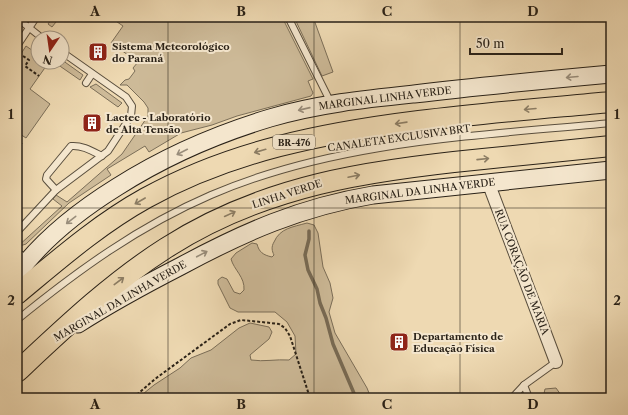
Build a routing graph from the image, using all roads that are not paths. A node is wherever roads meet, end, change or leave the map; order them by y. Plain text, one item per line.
1 (288, 17) edge
2 (323, 17) edge
3 (329, 17) edge
4 (17, 18) edge
5 (35, 19) dead end
6 (29, 27) junction
7 (33, 30) edge
8 (17, 46) edge
9 (70, 58) edge
10 (92, 74) junction
11 (611, 74) edge
12 (86, 83) dead end
13 (611, 102) edge
14 (331, 103) junction
15 (611, 123) edge
16 (611, 146) edge
17 (102, 156) junction
18 (611, 170) edge
19 (488, 182) junction
20 (56, 190) junction
21 (17, 232) edge
22 (22, 256) edge
23 (17, 274) edge
24 (17, 294) edge
25 (17, 320) edge
26 (47, 343) junction
27 (556, 362) joint
28 (17, 372) edge
29 (524, 385) junction
30 (512, 398) edge
31 (528, 398) edge

1 - 14 lane
2 - 3 lane
4 - 6 lane
5 - 6 lane
6 - 7 lane
6 - 8 lane
9 - 10 lane
10 - 12 lane
10 - 17 lane
11 -> 14 main road, MARGINAL LINHA VERDE
13 -> 24 highway, BR-476
14 -> 22 main road, MARGINAL LINHA VERDE
15 - 25 lane, CANALETA EXCLUSIVA BRT
26 -> 16 highway, LINHA VERDE
17 - 20 lane
17 - 20 lane
18 - 19 main road, MARGINAL DA LINHA VERDE
26 -> 19 main road, MARGINAL DA LINHA VERDE
19 - 27 street, RUA CORAÇÃO DE MARIA
20 - 21 lane
22 - 23 main road, MARGINAL LINHA VERDE
26 - 28 highway, LINHA VERDE
27 - 29 lane
29 - 30 lane
29 - 31 lane

